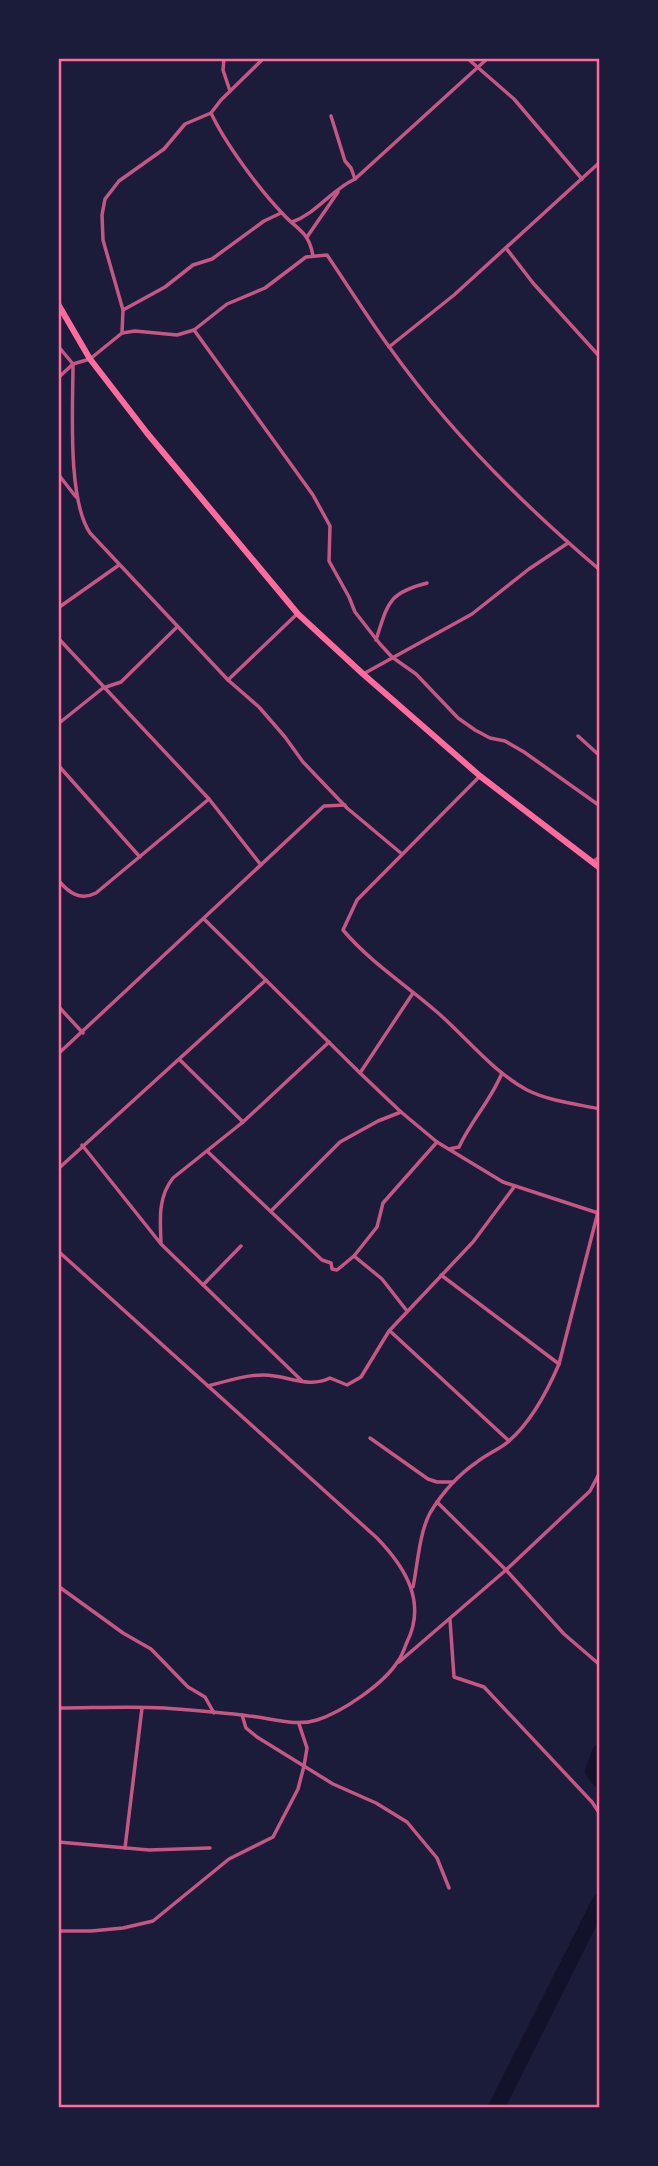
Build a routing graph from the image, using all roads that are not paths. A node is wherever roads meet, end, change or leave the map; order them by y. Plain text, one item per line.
1 (224, 58) edge
2 (264, 58) edge
3 (467, 58) edge
4 (488, 58) edge
5 (477, 68) junction
6 (230, 91) junction
7 (211, 113) junction
8 (331, 116) dead end
9 (599, 166) edge
10 (355, 179) junction
11 (582, 180) junction
12 (343, 185) junction
13 (281, 213) junction
14 (292, 222) junction
15 (307, 237) junction
16 (506, 248) junction
17 (313, 256) junction
18 (58, 304) edge
19 (123, 310) junction
20 (194, 330) junction
21 (122, 333) junction
22 (58, 346) edge
23 (389, 347) junction
24 (600, 357) edge
25 (90, 359) junction
26 (73, 364) junction
27 (58, 378) edge
28 (58, 474) edge
29 (78, 498) junction
30 (568, 543) junction
31 (119, 565) junction
32 (600, 570) edge
33 (427, 583) dead end
34 (58, 608) edge
35 (298, 614) junction
36 (177, 627) junction
37 (58, 638) edge
38 (376, 640) junction
39 (392, 657) junction
40 (363, 674) junction
41 (228, 680) junction
42 (103, 688) junction
43 (58, 724) edge
44 (578, 736) dead end
45 (600, 756) edge
46 (58, 765) edge
47 (480, 776) junction
48 (209, 799) junction
49 (345, 805) junction
50 (600, 806) edge
51 (402, 854) junction
52 (139, 857) junction
53 (600, 857) edge
54 (592, 862) junction
55 (261, 865) junction
56 (600, 868) edge
57 (58, 880) edge
58 (204, 919) junction
59 (266, 980) junction
60 (413, 992) junction
61 (58, 1006) edge
62 (83, 1032) junction
63 (328, 1042) junction
64 (58, 1054) edge
65 (180, 1060) junction
66 (360, 1073) junction
67 (502, 1073) junction
68 (600, 1109) edge
69 (401, 1112) junction
70 (243, 1122) junction
71 (437, 1142) junction
72 (82, 1145) junction
73 (449, 1149) junction
74 (208, 1152) junction
75 (58, 1169) edge
76 (513, 1187) junction
77 (600, 1203) edge
78 (271, 1211) junction
79 (598, 1213) junction
80 (161, 1244) junction
81 (241, 1246) dead end
82 (58, 1251) edge
83 (354, 1256) junction
84 (442, 1275) junction
85 (203, 1285) junction
86 (407, 1311) junction
87 (389, 1331) junction
88 (559, 1364) junction
89 (304, 1382) junction
90 (208, 1386) junction
91 (370, 1438) dead end
92 (509, 1441) junction
93 (600, 1472) edge
94 (453, 1482) junction
95 (438, 1502) junction
96 (506, 1570) junction
97 (58, 1586) edge
98 (412, 1591) junction
99 (450, 1619) junction
100 (397, 1663) junction
101 (600, 1665) edge
102 (58, 1708) edge
103 (142, 1708) junction
104 (214, 1713) junction
105 (242, 1715) junction
106 (299, 1724) junction
107 (304, 1766) junction
108 (600, 1814) edge
109 (58, 1842) edge
110 (125, 1848) junction
111 (210, 1848) dead end
112 (449, 1888) dead end
113 (58, 1931) edge

1 - 6 street
2 - 6 street
3 - 5 street
4 - 5 street
5 - 10 street
5 - 11 street
6 - 7 street
7 - 13 street
7 - 19 street
8 - 10 street
9 - 11 street
10 - 12 street
11 - 16 street
12 - 14 street
12 - 15 street
13 - 14 street
13 - 19 street
14 - 15 street
15 - 17 street
16 - 23 street
16 - 24 street
17 - 20 street
17 - 23 street
18 - 25 highway
19 - 21 street
20 - 21 street
20 - 38 street
21 - 25 street
22 - 26 street
23 - 30 street
25 - 26 street
25 - 35 highway
26 - 27 street
26 - 29 street
28 - 29 street
29 - 31 street
30 - 32 street
30 - 39 street
31 - 34 street
31 - 36 street
33 - 38 street
35 - 40 highway
35 - 41 street
36 - 41 street
36 - 42 street
37 - 42 street
38 - 39 street
39 - 40 street
39 - 50 street
40 - 47 highway
41 - 49 street
42 - 43 street
42 - 48 street
44 - 45 street
46 - 52 street
47 - 51 street
47 - 54 highway
48 - 52 street
48 - 55 street
49 - 51 street
49 - 55 street
51 - 60 street
52 - 57 street
53 - 54 street
54 - 56 highway
55 - 58 street
58 - 59 street
58 - 62 street
59 - 63 street
59 - 65 street
60 - 66 street
60 - 67 street
61 - 62 street
62 - 64 street
63 - 66 street
63 - 70 street
65 - 70 street
65 - 72 street
66 - 69 street
67 - 68 street
67 - 73 street
69 - 71 street
69 - 78 street
70 - 74 street
71 - 73 street
71 - 83 street
72 - 75 street
72 - 80 street
73 - 76 street
74 - 78 street
74 - 80 street
76 - 79 street
76 - 84 street
77 - 79 street
78 - 83 street
79 - 88 street
80 - 85 street
81 - 85 street
82 - 90 street
83 - 86 street
84 - 86 street
84 - 88 street
85 - 89 street
86 - 87 street
87 - 89 street
87 - 92 street
88 - 92 street
89 - 90 street
90 - 98 street
91 - 94 street
92 - 94 street
93 - 96 street
94 - 95 street
95 - 96 street
95 - 98 street
96 - 99 street
96 - 101 street
97 - 104 street
98 - 100 street
99 - 100 street
99 - 108 street
100 - 106 street
102 - 103 street
103 - 104 street
103 - 110 street
104 - 105 street
105 - 106 street
105 - 107 street
106 - 107 street
107 - 112 street
107 - 113 street
109 - 110 street
110 - 111 street

